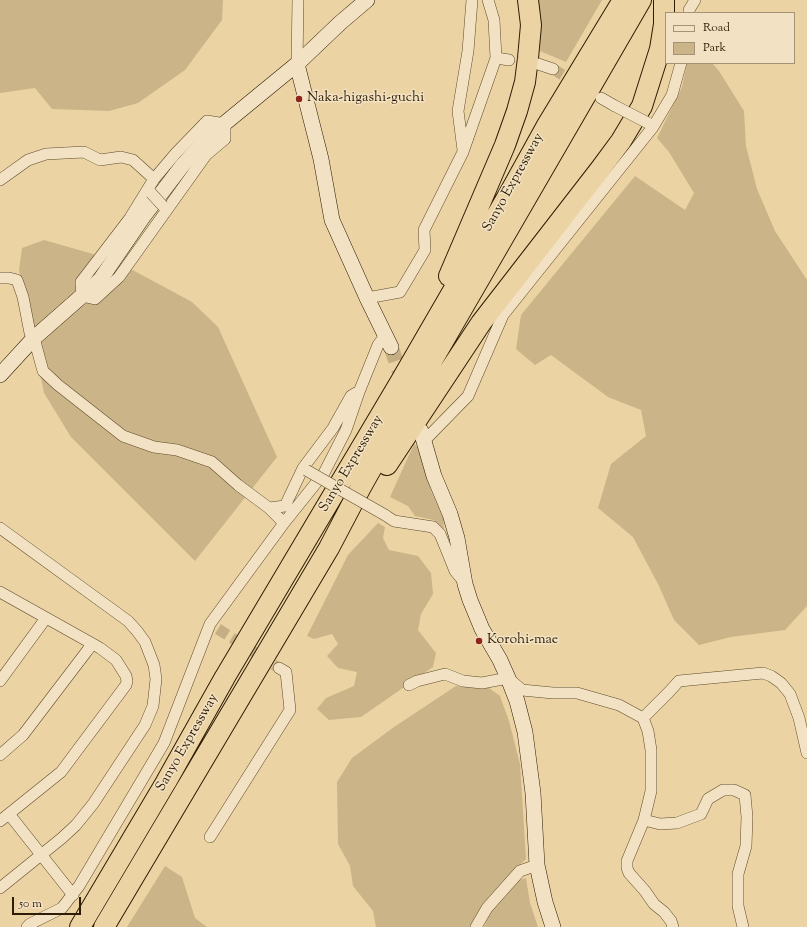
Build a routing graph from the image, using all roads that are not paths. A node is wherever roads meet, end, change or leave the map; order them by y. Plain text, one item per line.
1 (298, 0) edge
2 (368, 0) edge
3 (472, 0) edge
4 (488, 0) edge
5 (528, 0) edge
6 (664, 0) edge
7 (695, 0) edge
8 (633, 3) edge
9 (689, 12) edge
10 (496, 58) junction
11 (509, 60) dead end
12 (297, 64) junction
13 (538, 64) dead end
14 (681, 64) edge
15 (553, 69) tunnel mouth
16 (601, 98) dead end
17 (225, 124) junction
18 (651, 125) junction
19 (463, 152) junction
20 (0, 180) edge
21 (151, 187) junction
22 (164, 208) junction
23 (0, 278) edge
24 (82, 296) junction
25 (367, 298) junction
26 (34, 338) junction
27 (388, 342) joint
28 (0, 375) edge
29 (359, 392) junction
30 (423, 436) joint
31 (305, 469) junction
32 (269, 508) junction
33 (284, 523) junction
34 (0, 528) edge
35 (329, 548) junction
36 (465, 584) junction
37 (0, 593) edge
38 (46, 618) junction
39 (92, 644) junction
40 (279, 668) tunnel mouth
41 (225, 677) junction
42 (508, 678) junction
43 (0, 681) edge
44 (409, 685) dead end
45 (643, 718) junction
46 (807, 754) edge
47 (0, 755) edge
48 (9, 814) junction
49 (644, 820) junction
50 (0, 822) edge
51 (210, 837) dead end
52 (41, 855) junction
53 (537, 865) junction
54 (0, 888) edge
55 (73, 895) junction
56 (27, 927) edge
57 (80, 927) edge
58 (104, 927) edge
59 (476, 927) edge
60 (553, 927) edge
61 (673, 927) edge
62 (743, 927) edge

1 - 12 street
2 - 12 street
3 - 19 street
4 - 10 street
5 - 41 highway
6 - 35 highway
7 - 9 street
8 - 35 highway, Sanyo Expressway
8 - 41 highway, Sanyo Expressway
10 - 11 street
10 - 19 street
12 - 17 street
12 - 25 street
13 - 15 street
14 - 18 street
16 - 18 street, bridge
17 - 21 street
17 - 22 street
17 - 24 street
18 - 30 street
19 - 25 street
20 - 21 street
21 - 22 street, bridge
21 - 24 street
22 - 24 street
23 - 26 street
24 - 26 street
25 - 27 street
26 - 28 street
26 - 32 street
27 - 29 street
29 - 31 street
29 - 33 street
30 - 36 street
31 - 32 street
31 - 36 street, bridge
32 - 33 street
33 - 55 street
34 - 52 street
35 - 58 highway, Sanyo Expressway
36 - 42 street
37 - 38 street
38 - 39 street
38 - 43 street
39 - 47 street
39 - 48 street
40 - 51 street
41 - 57 highway, Sanyo Expressway
42 - 44 street
42 - 45 street
42 - 53 street
45 - 46 street
45 - 49 street
48 - 50 street
48 - 52 street
49 - 61 street
49 - 62 street
52 - 54 street
52 - 55 street
53 - 59 street
53 - 60 street
55 - 56 street

